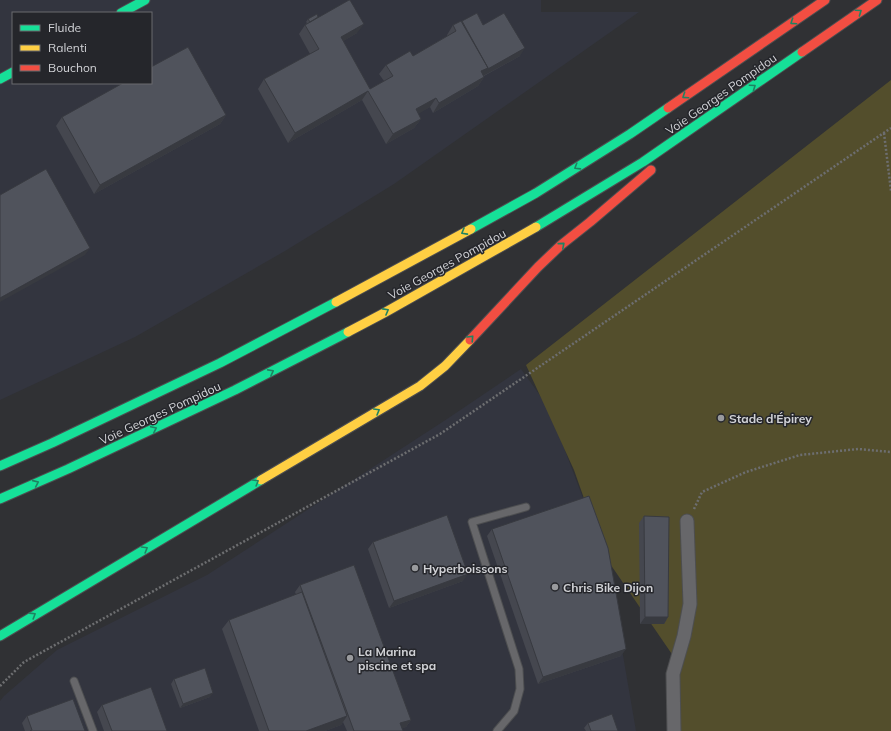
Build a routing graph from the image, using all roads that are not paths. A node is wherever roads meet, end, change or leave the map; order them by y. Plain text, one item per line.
1 (145, 0) edge
2 (825, 0) edge
3 (877, 0) edge
4 (123, 12) edge
5 (12, 73) edge
6 (0, 79) edge
7 (721, 110) junction
8 (668, 156) dead end
9 (656, 166) dead end
10 (0, 466) edge
11 (0, 499) edge
12 (526, 507) dead end
13 (687, 521) road end
14 (0, 636) edge
15 (74, 680) dead end
16 (93, 731) edge
17 (497, 731) edge
18 (674, 731) edge

1 - 4 main road
2 -> 10 main road, Voie Georges Pompidou
7 -> 3 main road, Voie Georges Pompidou
5 - 6 main road
7 - 8 main road
11 -> 7 main road, Voie Georges Pompidou
14 -> 9 main road
12 - 17 lane
13 - 18 street
15 - 16 lane

